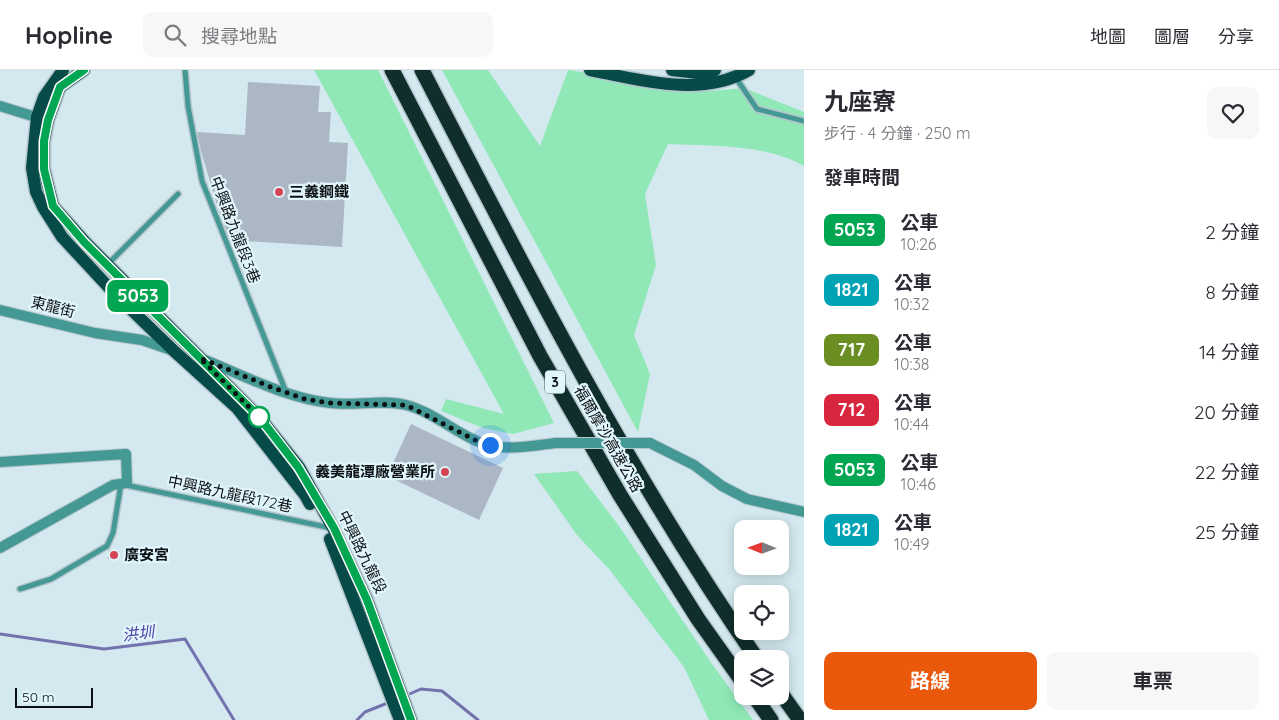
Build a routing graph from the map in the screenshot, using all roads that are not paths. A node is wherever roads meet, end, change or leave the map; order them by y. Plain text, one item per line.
1 (63, 70) edge
2 (84, 70) edge
3 (185, 70) edge
4 (392, 70) edge
5 (422, 70) edge
6 (590, 70) edge
7 (672, 70) edge
8 (715, 70) edge
9 (749, 70) edge
10 (736, 78) junction
11 (0, 106) edge
12 (42, 119) junction
13 (804, 121) edge
14 (178, 194) dead end
15 (107, 265) junction
16 (0, 310) edge
17 (174, 351) junction
18 (200, 358) junction
19 (286, 392) junction
20 (0, 462) edge
21 (121, 484) junction
22 (804, 512) edge
23 (329, 528) junction
24 (0, 548) edge
25 (20, 589) dead end
26 (751, 650) edge
27 (734, 670) edge
28 (761, 705) edge
29 (789, 705) edge
30 (404, 717) edge
31 (772, 720) edge
32 (800, 720) edge

1 - 12 main road, 中興路九龍段
2 - 12 main road, 中興路九龍段
3 - 19 lane, 中興路九龍段3巷
4 - 27 highway, 福爾摩沙高速公路 / 3
5 - 26 highway, 福爾摩沙高速公路 / 3
6 - 10 main road
7 - 8 main road
9 - 10 main road
10 - 13 lane
11 - 12 street
12 - 15 main road, 中興路九龍段
12 - 17 main road, 中興路九龍段
14 - 15 lane
15 - 18 main road, 中興路九龍段
16 - 17 street, 東龍街
17 - 18 street, 東龍街
17 - 23 main road, 中興路九龍段
18 - 19 street, 東龍街
18 - 23 main road, 中興路九龍段
19 - 22 street, 東龍街, bridge
20 - 21 street
21 - 23 lane, 中興路九龍段172巷
21 - 24 street
21 - 25 lane
23 - 30 main road, 中興路九龍段
28 - 31 highway
29 - 32 highway

